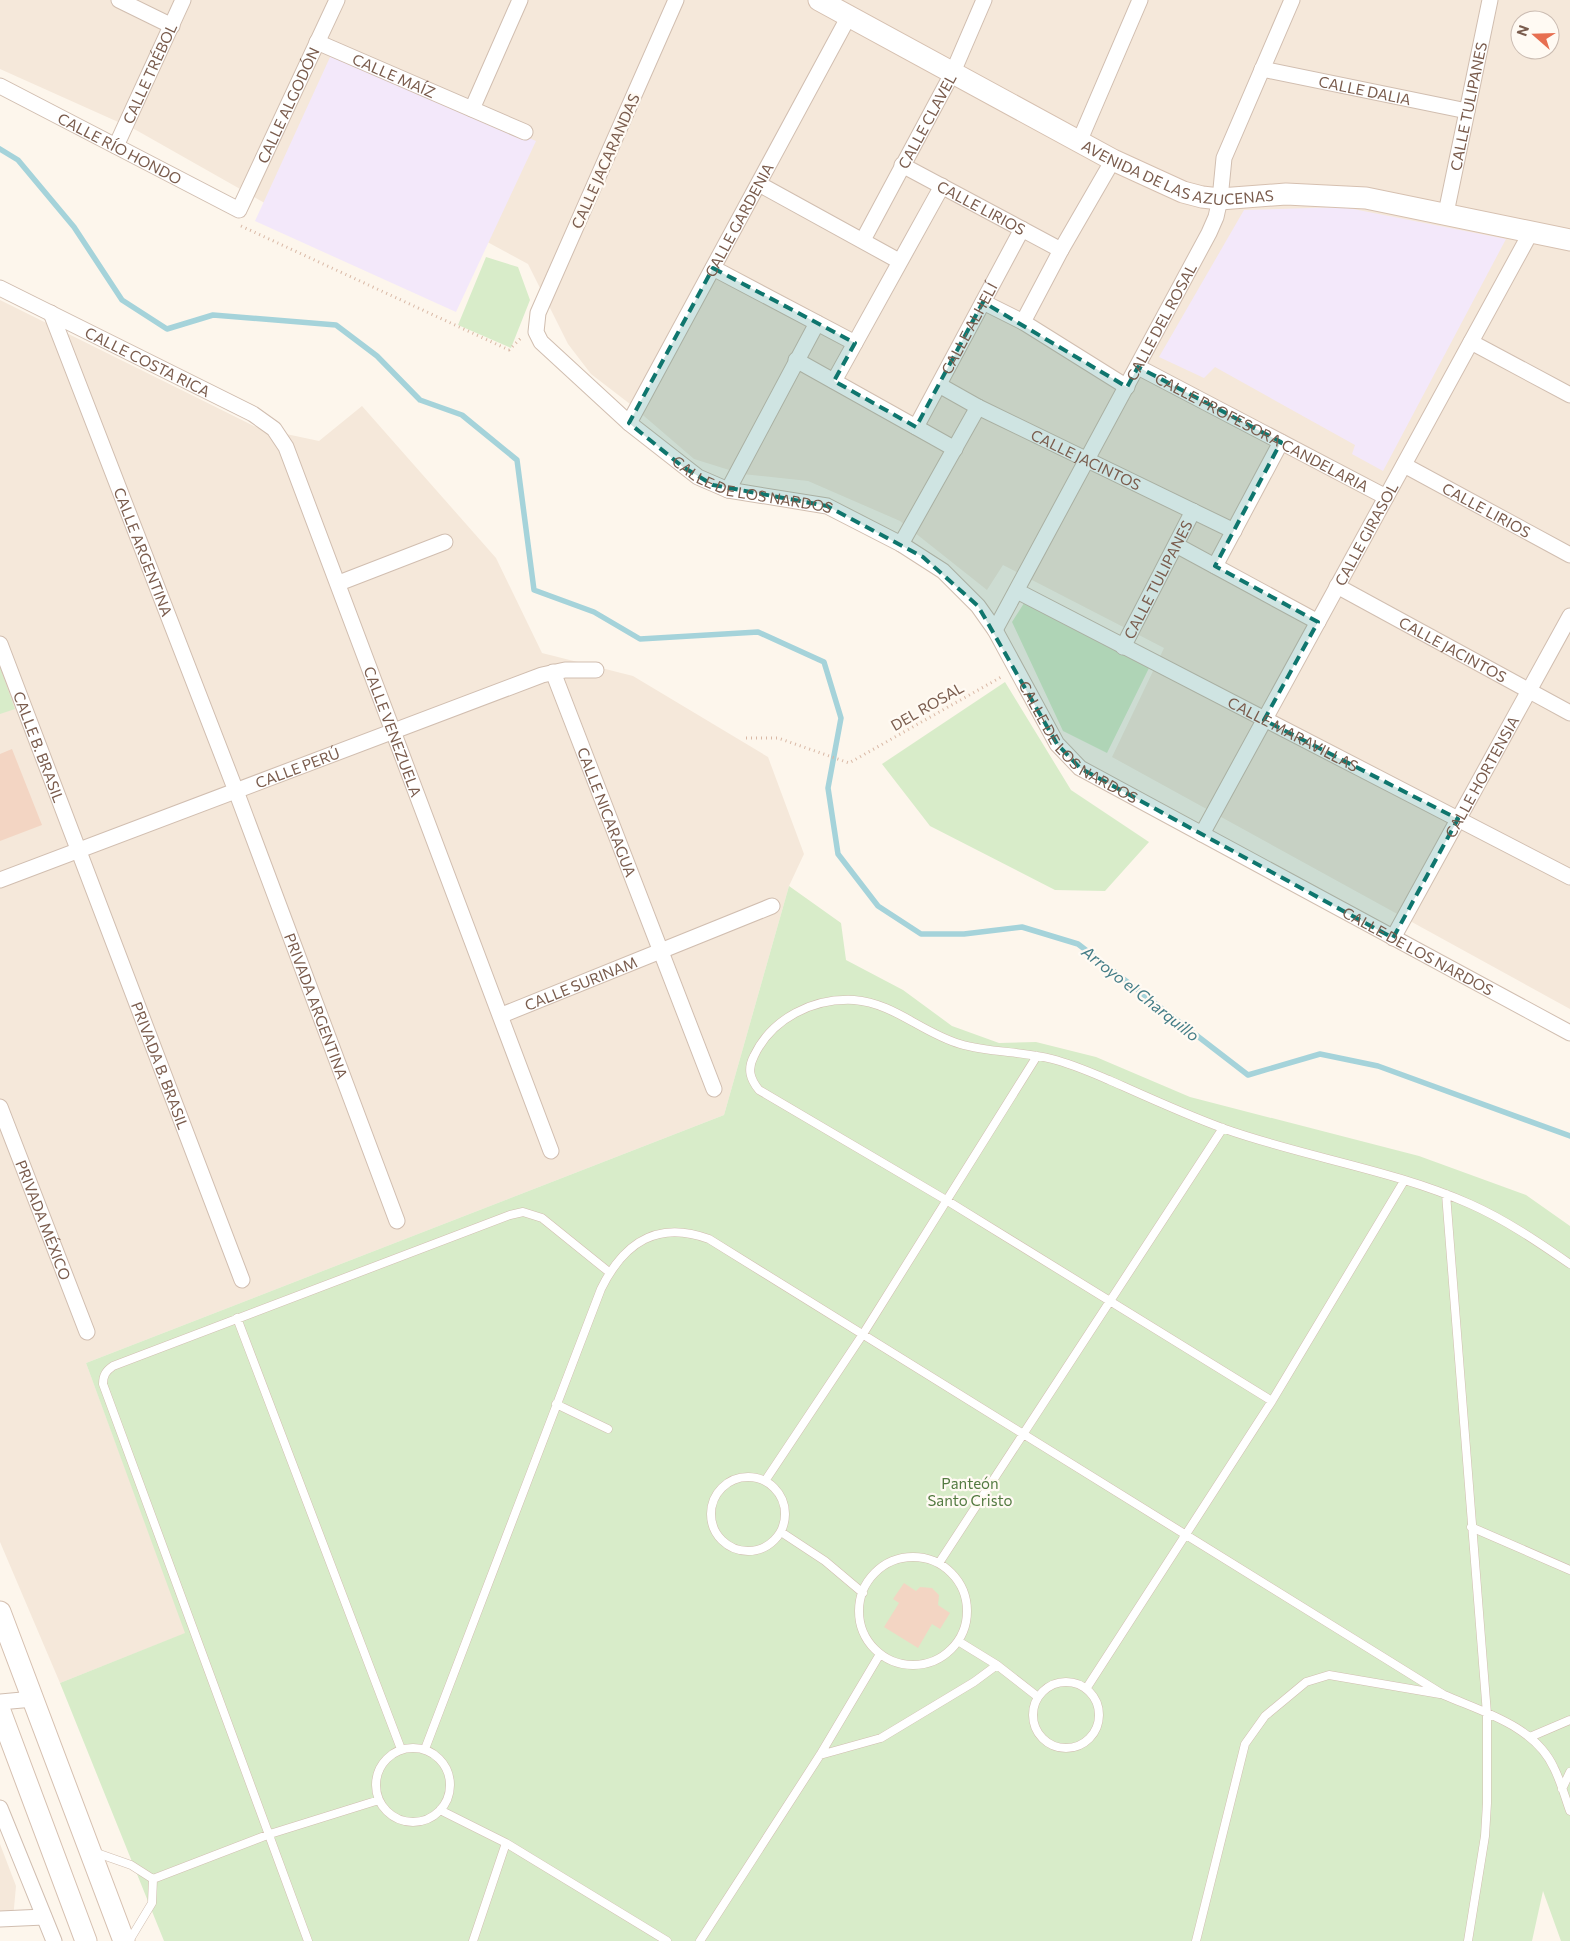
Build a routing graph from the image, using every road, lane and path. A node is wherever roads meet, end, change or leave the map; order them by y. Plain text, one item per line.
1 (119, 0) edge
2 (183, 0) edge
3 (336, 0) edge
4 (520, 0) edge
5 (676, 0) edge
6 (984, 0) edge
7 (1140, 0) edge
8 (1292, 0) edge
9 (1487, 1) edge
10 (826, 2) edge
11 (850, 16) junction
12 (172, 26) junction
13 (317, 42) junction
14 (1262, 68) junction
15 (953, 72) junction
16 (0, 86) edge
17 (472, 109) junction
18 (1467, 111) junction
19 (525, 132) dead end
20 (1079, 142) junction
21 (116, 146) junction
22 (1113, 160) junction
23 (902, 165) junction
24 (759, 184) junction
25 (942, 186) junction
26 (1220, 199) junction
27 (239, 210) junction
28 (1446, 213) junction
29 (1022, 230) junction
30 (1531, 232) junction
31 (863, 240) junction
32 (1570, 240) edge
33 (1061, 250) junction
34 (899, 261) junction
35 (713, 268) junction
36 (0, 288) edge
37 (983, 302) junction
38 (51, 313) junction
39 (1023, 322) junction
40 (535, 323) junction
41 (817, 323) junction
42 (1471, 342) junction
43 (855, 343) junction
44 (796, 360) junction
45 (1138, 367) junction
46 (834, 381) junction
47 (939, 385) junction
48 (1127, 387) junction
49 (1570, 395) edge
50 (978, 407) junction
51 (629, 423) junction
52 (916, 427) junction
53 (1281, 442) junction
54 (286, 447) joint
55 (955, 449) junction
56 (1088, 460) junction
57 (1404, 465) junction
58 (728, 490) junction
59 (1386, 497) junction
60 (1193, 511) junction
61 (1234, 531) junction
62 (445, 542) dead end
63 (901, 544) junction
64 (1176, 544) junction
65 (1570, 555) edge
66 (1215, 566) junction
67 (339, 583) junction
68 (1337, 586) junction
69 (1017, 591) junction
70 (1570, 616) edge
71 (1318, 622) junction
72 (995, 630) junction
73 (0, 644) edge
74 (1124, 647) junction
75 (1016, 668) junction
76 (596, 670) dead end
77 (553, 672) junction
78 (1528, 690) junction
79 (1570, 713) edge
80 (1264, 720) junction
81 (395, 732) junction
82 (746, 738) dead end
83 (236, 791) junction
84 (1458, 818) junction
85 (1202, 834) junction
86 (78, 851) junction
87 (1570, 878) edge
88 (0, 880) edge
89 (772, 906) dead end
90 (1393, 938) junction
91 (660, 952) junction
92 (502, 1015) junction
93 (1570, 1032) edge
94 (1037, 1056) junction
95 (714, 1089) dead end
96 (0, 1107) edge
97 (1223, 1128) junction
98 (551, 1151) dead end
99 (1404, 1182) junction
100 (1446, 1194) junction
101 (946, 1200) junction
102 (397, 1221) dead end
103 (1570, 1264) edge
104 (609, 1272) junction
105 (242, 1280) dead end
106 (1109, 1301) junction
107 (237, 1318) junction
108 (87, 1332) dead end
109 (864, 1334) junction
110 (1272, 1401) junction
111 (556, 1404) junction
112 (608, 1429) dead end
113 (1024, 1433) junction
114 (765, 1481) junction
115 (1471, 1526) junction
116 (781, 1532) junction
117 (1186, 1534) junction
118 (939, 1563) junction
119 (1570, 1570) edge
120 (863, 1593) junction
121 (0, 1612) edge
122 (958, 1641) junction
123 (880, 1654) junction
124 (997, 1665) junction
125 (1086, 1689) junction
126 (1444, 1695) junction
127 (1038, 1697) junction
128 (33, 1699) junction
129 (0, 1702) edge
130 (0, 1711) edge
131 (1487, 1714) junction
132 (1570, 1720) edge
133 (1530, 1737) junction
134 (401, 1749) junction
135 (425, 1749) junction
136 (820, 1755) junction
137 (1570, 1772) edge
138 (1562, 1789) junction
139 (379, 1800) junction
140 (440, 1810) junction
141 (1570, 1811) edge
142 (1, 1814) edge
143 (270, 1834) junction
144 (506, 1843) junction
145 (90, 1851) junction
146 (153, 1879) junction
147 (44, 1917) junction
148 (0, 1918) edge
149 (54, 1941) edge
150 (86, 1941) edge
151 (124, 1941) edge
152 (129, 1941) edge
153 (308, 1941) edge
154 (473, 1941) edge
155 (668, 1941) edge
156 (700, 1941) edge
157 (1196, 1941) edge
158 (1468, 1941) edge

1 - 12 street
2 - 12 street, CALLE TRÉBOL
3 - 13 street, CALLE ALGODÓN
4 - 17 street
5 - 40 street, CALLE JACARANDAS
6 - 15 street, CALLE CLAVEL
7 - 20 street
8 - 14 street, CALLE DEL ROSAL
9 - 18 street, CALLE TULIPANES
10 - 11 street, AVENIDA DE LAS AZUCENAS
11 - 15 street, AVENIDA DE LAS AZUCENAS
11 - 24 street, CALLE GARDENIA
12 - 21 street, CALLE TRÉBOL
13 - 17 street, CALLE MAÍZ
13 - 27 street, CALLE ALGODÓN
14 - 18 street, CALLE DALIA
14 - 26 street, CALLE DEL ROSAL
15 - 20 street, AVENIDA DE LAS AZUCENAS
15 - 23 street, CALLE CLAVEL
16 - 21 street, CALLE RÍO HONDO
17 - 19 street, CALLE MAÍZ
18 - 28 street, CALLE TULIPANES
20 - 22 street, AVENIDA DE LAS AZUCENAS
21 - 27 street, CALLE RÍO HONDO
22 - 26 street, AVENIDA DE LAS AZUCENAS
22 - 33 street
23 - 25 street, CALLE LIRIOS
23 - 31 street, CALLE CLAVEL
24 - 31 street
24 - 35 street, CALLE GARDENIA
25 - 29 street, CALLE LIRIOS
25 - 34 street
26 - 28 street, AVENIDA DE LAS AZUCENAS
26 - 45 street, CALLE DEL ROSAL
27 - 40 path
28 - 30 street, AVENIDA DE LAS AZUCENAS
29 - 33 street, CALLE LIRIOS
29 - 37 street, CALLE ALHELÍ
30 - 32 street, AVENIDA DE LAS AZUCENAS
30 - 42 street, CALLE GIRASOL
31 - 34 street
33 - 39 street
34 - 43 street
35 - 41 street
35 - 51 street, CALLE GARDENIA
36 - 38 street, CALLE COSTA RICA
37 - 39 street
37 - 47 street, CALLE ALHELÍ
38 - 54 street, CALLE COSTA RICA
38 - 83 street, CALLE ARGENTINA
39 - 48 street
40 - 51 street
41 - 43 street
41 - 44 street
42 - 49 street
42 - 57 street, CALLE GIRASOL
43 - 46 street
44 - 46 street
44 - 58 street
45 - 48 street, CALLE DEL ROSAL
45 - 53 street, CALLE PROFESORA CANDELARIA
46 - 52 street
47 - 50 street, CALLE JACINTOS
47 - 52 street, CALLE ALHELÍ
48 - 56 street, CALLE DEL ROSAL
50 - 55 street
50 - 56 street, CALLE JACINTOS
51 - 58 street, CALLE DE LOS NARDOS
52 - 55 street
53 - 59 street, CALLE PROFESORA CANDELARIA
53 - 61 street
54 - 67 street, CALLE VENEZUELA
55 - 63 street
56 - 60 street, CALLE JACINTOS
56 - 69 street, CALLE DEL ROSAL
57 - 59 street, CALLE GIRASOL
57 - 65 street, CALLE LIRIOS
58 - 63 street, CALLE DE LOS NARDOS
59 - 68 street, CALLE GIRASOL
60 - 61 street, CALLE JACINTOS
60 - 64 street, CALLE TULIPANES
61 - 66 street
62 - 67 street
63 - 72 street, CALLE DE LOS NARDOS
64 - 66 street
64 - 74 street, CALLE TULIPANES
66 - 71 street
67 - 81 street, CALLE VENEZUELA
68 - 71 street, CALLE GIRASOL
68 - 78 street, CALLE JACINTOS
69 - 72 street, CALLE DEL ROSAL
69 - 74 street, CALLE MARAVILLAS
70 - 78 street, CALLE HORTENSIA
71 - 80 street, CALLE GIRASOL
72 - 75 street, CALLE DE LOS NARDOS
73 - 86 street, CALLE B. BRASIL
74 - 80 street, CALLE MARAVILLAS
75 - 82 path, DEL ROSAL
75 - 85 street, CALLE DE LOS NARDOS
76 - 77 street, CALLE PERÚ
77 - 81 street, CALLE PERÚ
77 - 91 street, CALLE NICARAGUA
78 - 79 street, CALLE JACINTOS
78 - 84 street, CALLE HORTENSIA
80 - 84 street, CALLE MARAVILLAS
80 - 85 street, CALLE GIRASOL
81 - 83 street, CALLE PERÚ
81 - 92 street, CALLE VENEZUELA
83 - 86 street, CALLE PERÚ
83 - 102 street, PRIVADA ARGENTINA
84 - 87 street, CALLE MARAVILLAS
84 - 90 street, CALLE HORTENSIA
85 - 90 street, CALLE DE LOS NARDOS
86 - 88 street, CALLE PERÚ
86 - 105 street, PRIVADA B. BRASIL
89 - 91 street, CALLE SURINAM
90 - 93 street, CALLE DE LOS NARDOS
91 - 92 street, CALLE SURINAM
91 - 95 street, CALLE NICARAGUA
92 - 98 street, CALLE VENEZUELA
94 - 97 lane
94 - 101 lane
94 - 101 lane
96 - 108 street, PRIVADA MÉXICO
97 - 99 lane
97 - 106 lane
99 - 100 lane
99 - 110 lane
100 - 103 lane
100 - 115 lane
101 - 106 lane
101 - 109 lane
104 - 107 lane
104 - 109 lane
104 - 111 lane
106 - 110 lane
106 - 113 lane
107 - 134 lane
107 - 143 lane
109 - 113 lane
109 - 114 lane
110 - 117 lane
111 - 112 lane
111 - 135 lane
113 - 117 lane
113 - 118 lane
114 - 116 lane
114 - 116 lane
115 - 119 lane
115 - 131 lane
116 - 120 lane
117 - 125 lane
117 - 126 lane
118 - 120 lane
118 - 122 lane
120 - 123 lane
121 - 128 street
122 - 123 lane
122 - 124 lane
123 - 136 lane
124 - 127 lane
124 - 136 lane
125 - 127 lane
125 - 127 lane
126 - 131 lane
126 - 157 lane
128 - 129 street
128 - 145 street
130 - 150 street
131 - 133 lane
131 - 158 lane
132 - 133 lane
133 - 138 lane
134 - 135 lane
134 - 139 lane
135 - 140 lane
136 - 156 lane
137 - 138 lane
138 - 141 lane
139 - 140 lane
139 - 143 lane
140 - 144 lane
142 - 147 street
143 - 146 lane
143 - 153 lane
144 - 154 lane
144 - 155 lane
145 - 146 lane
145 - 151 street
146 - 152 lane
147 - 148 street
147 - 149 street

